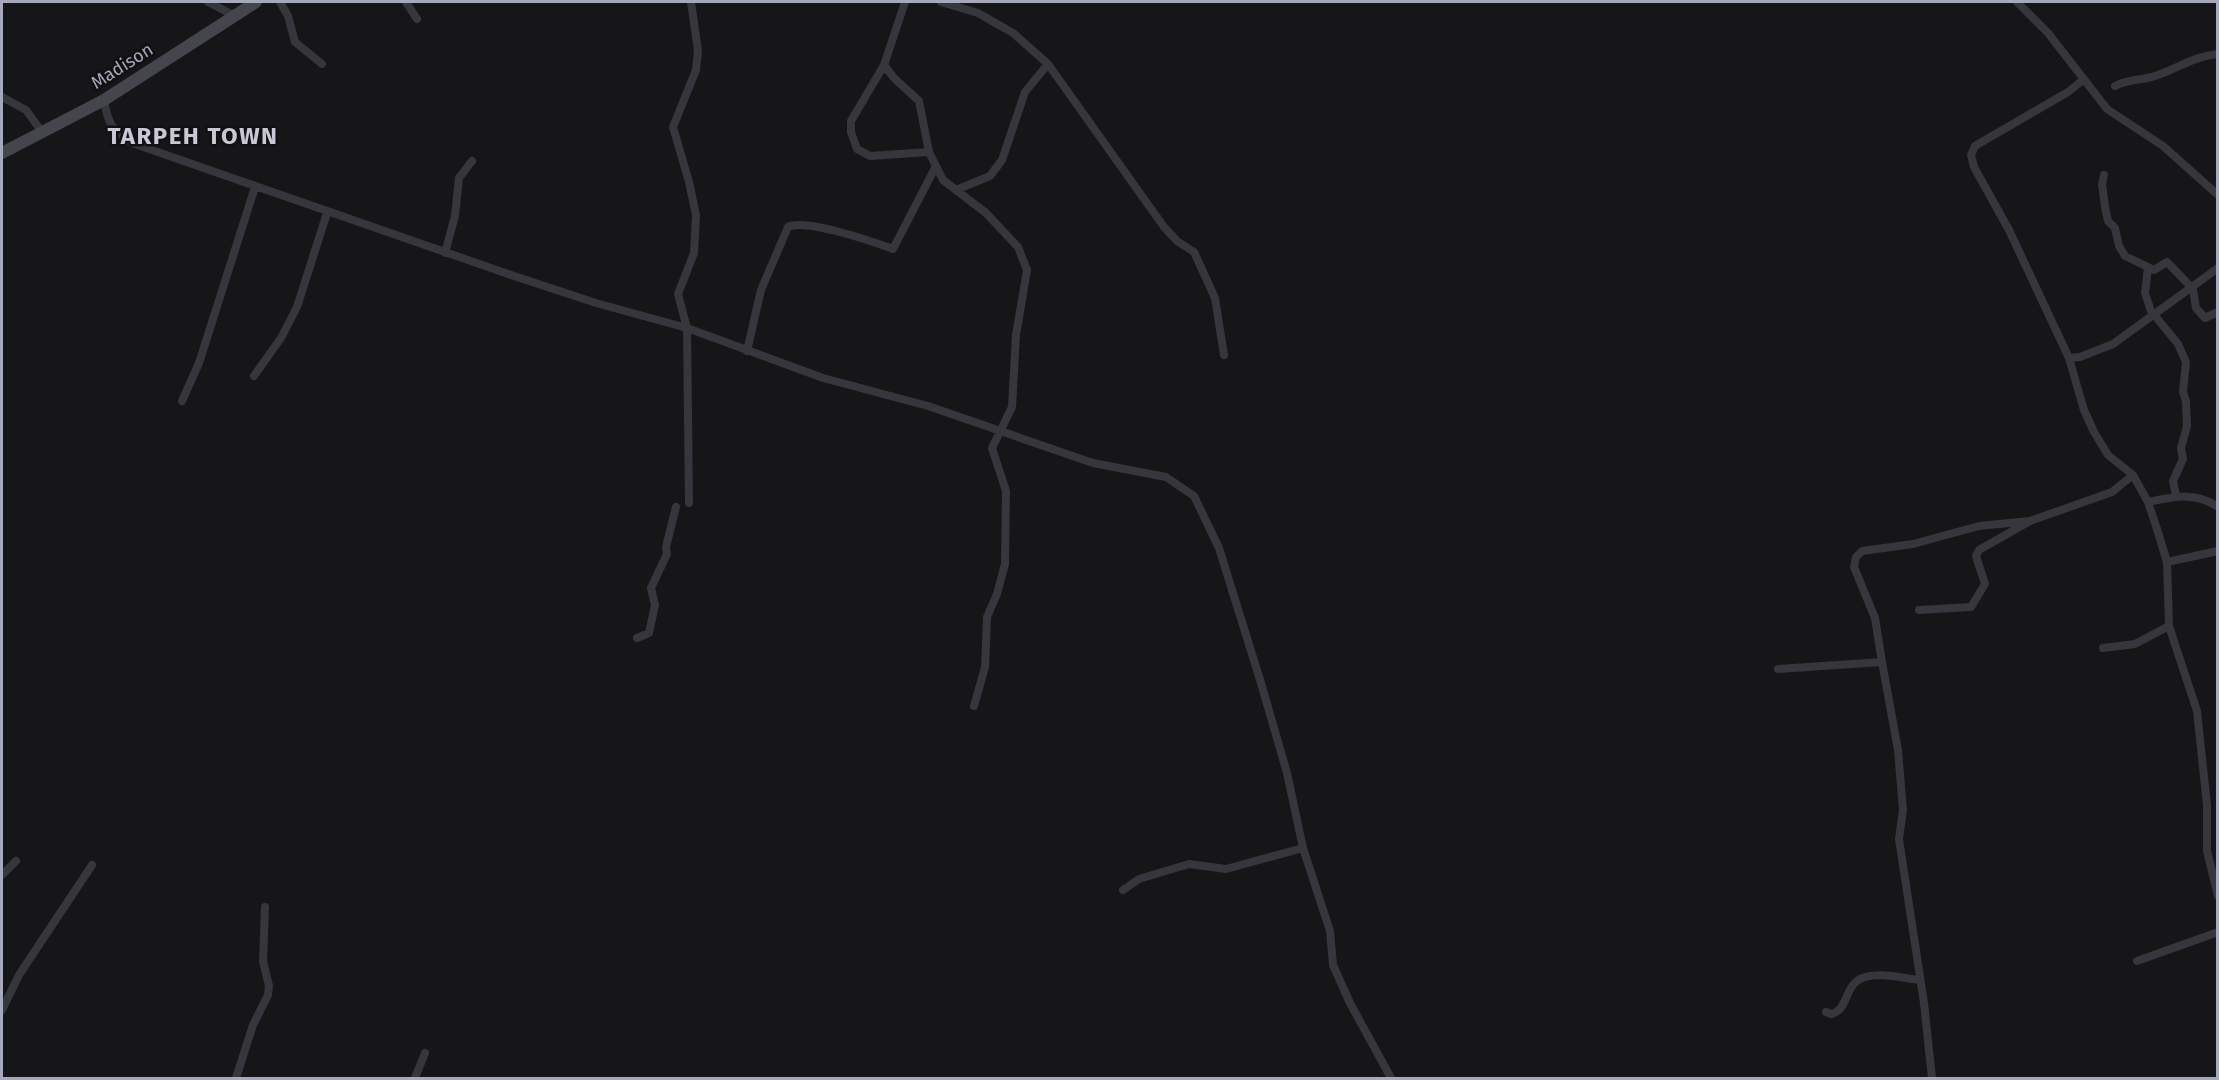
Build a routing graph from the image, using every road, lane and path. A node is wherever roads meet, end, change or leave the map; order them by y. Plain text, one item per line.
1 (208, 2) edge
2 (256, 2) edge
3 (280, 2) edge
4 (406, 2) edge
5 (692, 2) edge
6 (905, 2) edge
7 (941, 2) edge
8 (2017, 2) edge
9 (233, 15) junction
10 (417, 20) dead end
11 (2217, 54) edge
12 (322, 64) dead end
13 (1048, 64) junction
14 (884, 65) junction
15 (2083, 80) junction
16 (2115, 86) dead end
17 (2, 97) edge
18 (104, 100) junction
19 (42, 132) junction
20 (929, 152) junction
21 (2, 153) edge
22 (472, 161) dead end
23 (936, 166) junction
24 (2104, 175) dead end
25 (255, 187) junction
26 (956, 190) junction
27 (2217, 195) edge
28 (327, 213) junction
29 (445, 253) junction
30 (2148, 268) junction
31 (2217, 268) edge
32 (2193, 289) junction
33 (2217, 312) edge
34 (2153, 314) junction
35 (687, 328) junction
36 (747, 351) junction
37 (1224, 355) dead end
38 (2069, 358) junction
39 (254, 376) dead end
40 (182, 401) dead end
41 (1002, 430) junction
42 (2133, 475) junction
43 (2176, 496) junction
44 (2148, 502) junction
45 (689, 503) dead end
46 (676, 507) dead end
47 (2217, 507) edge
48 (2030, 521) junction
49 (2217, 551) edge
50 (2167, 562) junction
51 (1919, 610) dead end
52 (2169, 626) junction
53 (637, 638) dead end
54 (2103, 648) dead end
55 (1882, 662) junction
56 (1778, 669) dead end
57 (974, 706) dead end
58 (1303, 848) junction
59 (16, 861) dead end
60 (93, 865) dead end
61 (2, 875) edge
62 (1123, 890) dead end
63 (2217, 896) edge
64 (265, 908) dead end
65 (2217, 932) edge
66 (2137, 961) dead end
67 (1919, 980) junction
68 (2, 1010) edge
69 (1826, 1012) dead end
70 (424, 1053) dead end
71 (236, 1078) edge
72 (415, 1078) edge
73 (1391, 1078) edge
74 (1932, 1078) edge

1 - 9 street
2 - 9 street, Madison
3 - 12 street
4 - 10 street
5 - 35 street
6 - 14 street
7 - 13 street
8 - 15 street
9 - 18 street, Madison
11 - 16 street
13 - 26 street
13 - 37 street
14 - 20 street
14 - 20 street
15 - 27 street
15 - 38 street
17 - 19 street
18 - 19 street, Madison
18 - 25 street
19 - 21 street, Madison
20 - 23 street
22 - 29 street
23 - 26 street
23 - 36 street
24 - 30 street
25 - 28 street
25 - 40 street
26 - 41 street
28 - 29 street
28 - 39 street
29 - 35 street
30 - 32 street
30 - 34 street
31 - 32 street
32 - 33 street
32 - 34 street
34 - 38 street
34 - 43 street
35 - 36 street
35 - 45 street
36 - 41 street
38 - 42 street
41 - 57 street
41 - 58 street
42 - 44 street
42 - 48 street
43 - 44 street
43 - 47 street
44 - 50 street
46 - 53 street
48 - 51 street
48 - 55 street
49 - 50 street
50 - 52 street
52 - 54 street
52 - 63 street
55 - 56 street
55 - 67 street
58 - 62 street
58 - 73 street
59 - 61 street
60 - 68 street
64 - 71 street
65 - 66 street
67 - 69 street
67 - 74 street
70 - 72 street

